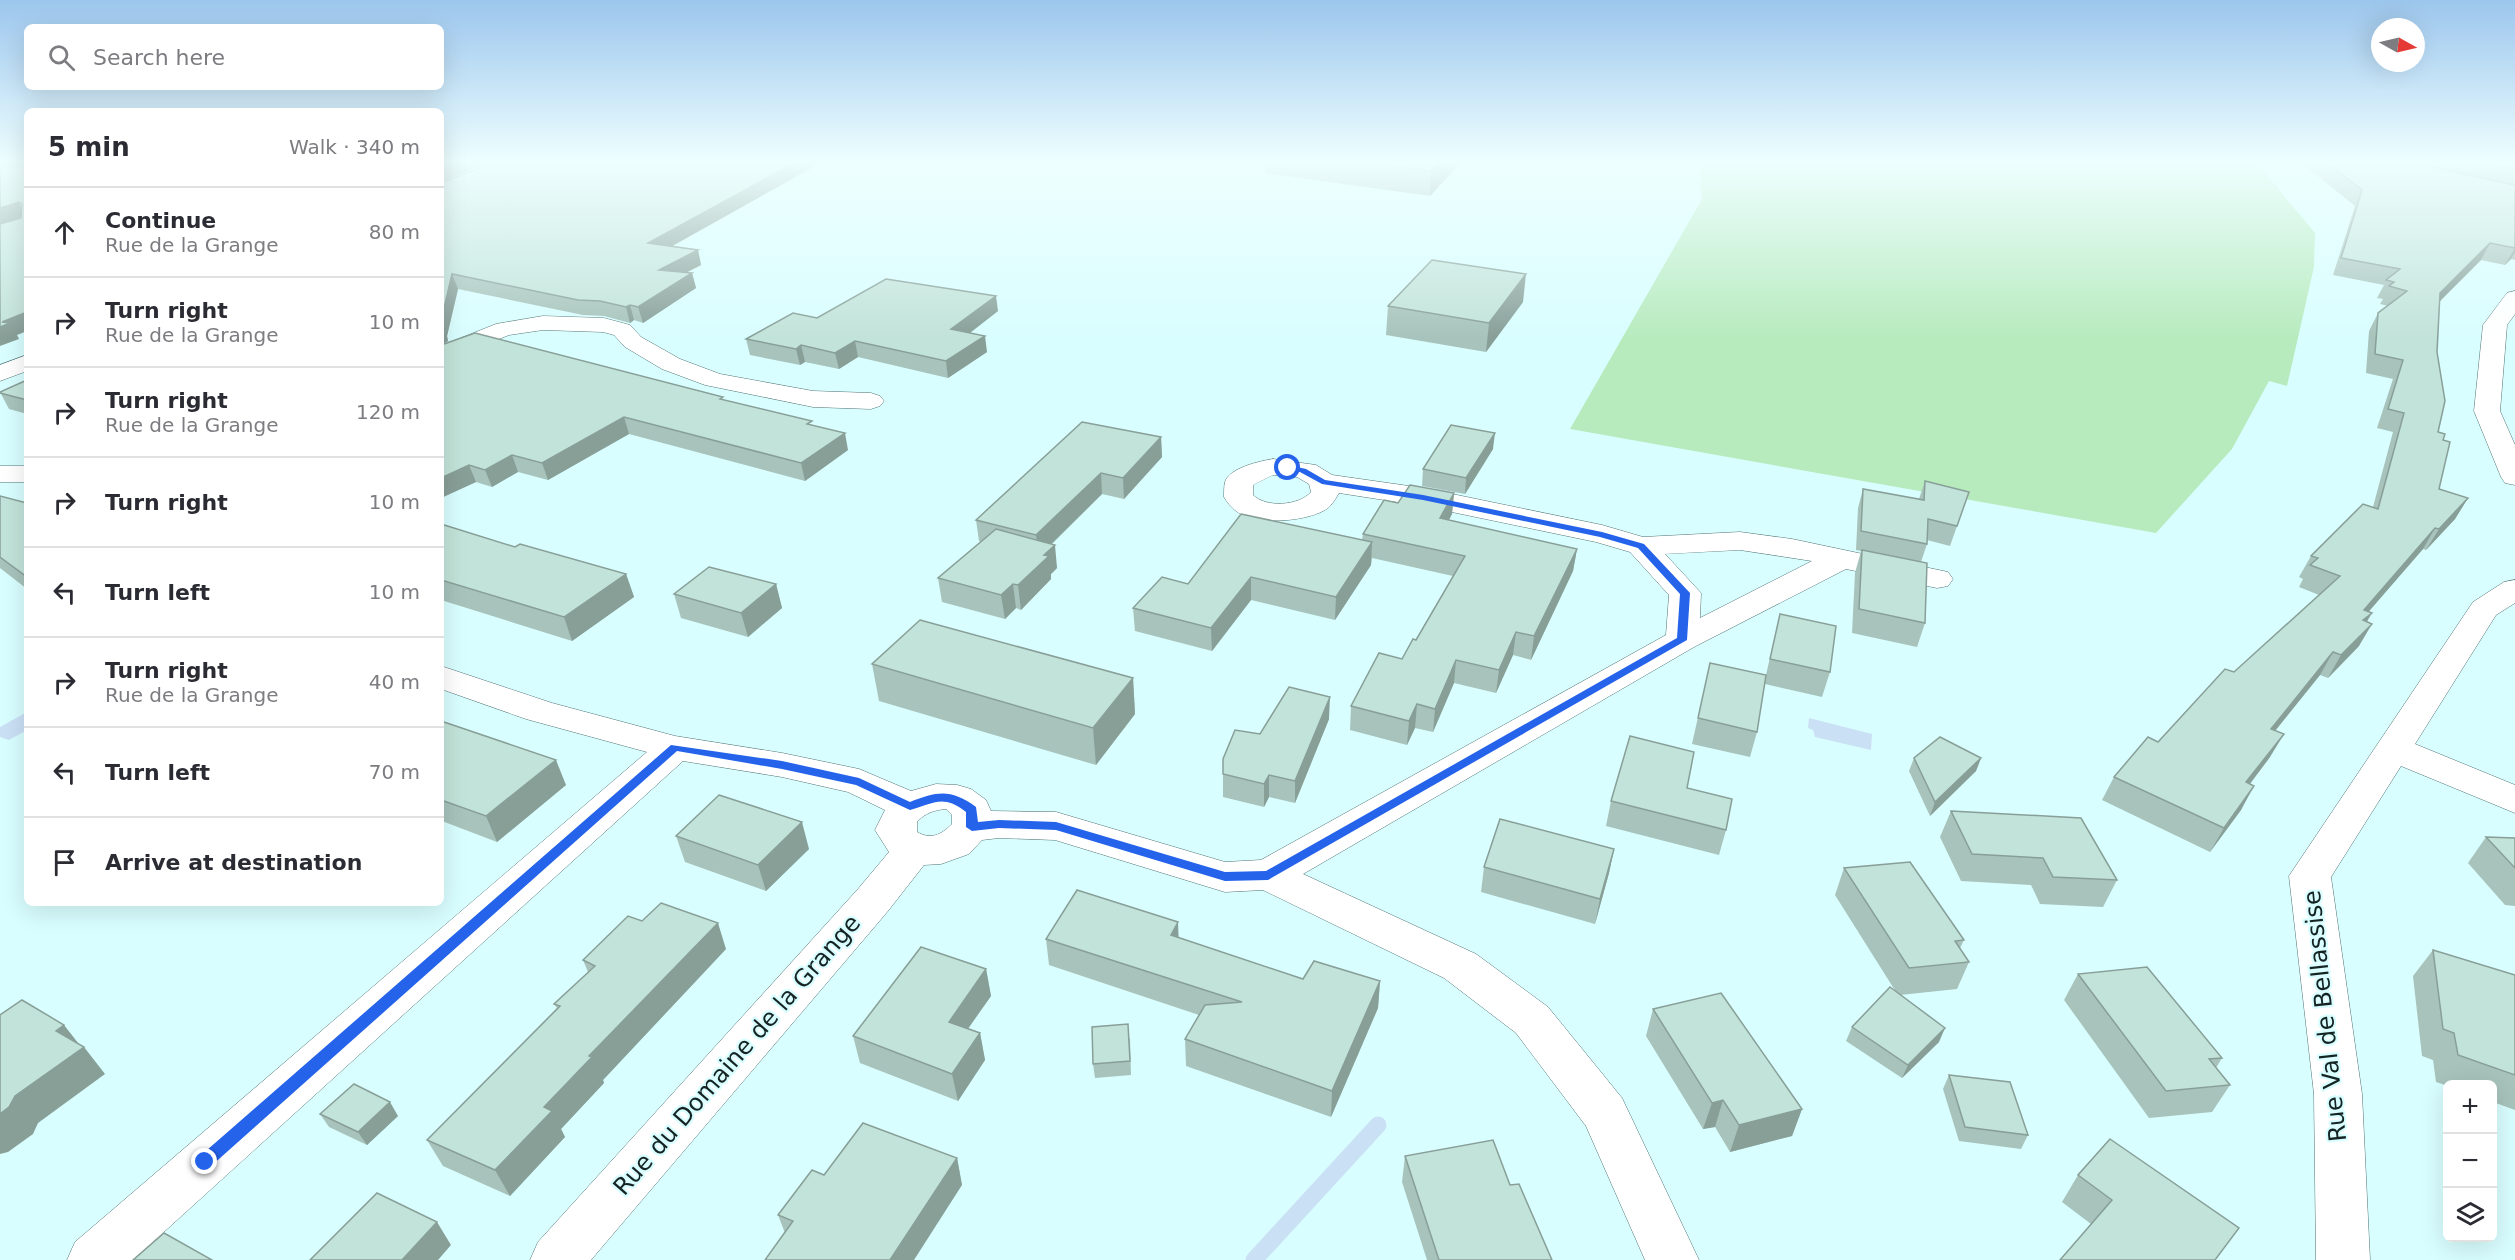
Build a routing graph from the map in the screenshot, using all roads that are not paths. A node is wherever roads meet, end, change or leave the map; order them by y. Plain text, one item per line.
1 (2515, 298) edge
2 (444, 354) edge
3 (24, 363) edge
4 (0, 374) edge
5 (871, 401) dead end
6 (0, 474) edge
7 (24, 474) edge
8 (2515, 477) edge
9 (1322, 482) dead end
10 (1641, 546) junction
11 (1839, 560) junction
12 (1937, 579) dead end
13 (2515, 589) edge
14 (1682, 640) junction
15 (444, 678) edge
16 (675, 747) junction
17 (2393, 749) junction
18 (2515, 800) edge
19 (972, 827) junction
20 (912, 828) junction
21 (1268, 875) junction
22 (94, 1260) edge
23 (557, 1260) edge
24 (1672, 1260) edge
25 (2343, 1260) edge

1 - 8 street
2 - 5 street
3 - 4 street
6 - 7 street
9 - 10 street
10 - 11 street
10 - 14 street
11 - 12 street
11 - 14 street
13 - 17 street, Rue Val de Bellassise
14 - 21 street
15 - 16 street
16 - 20 street
16 - 22 street
17 - 18 street
17 - 25 street, Rue Val de Bellassise
19 - 20 street
19 - 20 street
19 - 21 street
20 - 23 street, Rue du Domaine de la Grange
21 - 24 street

